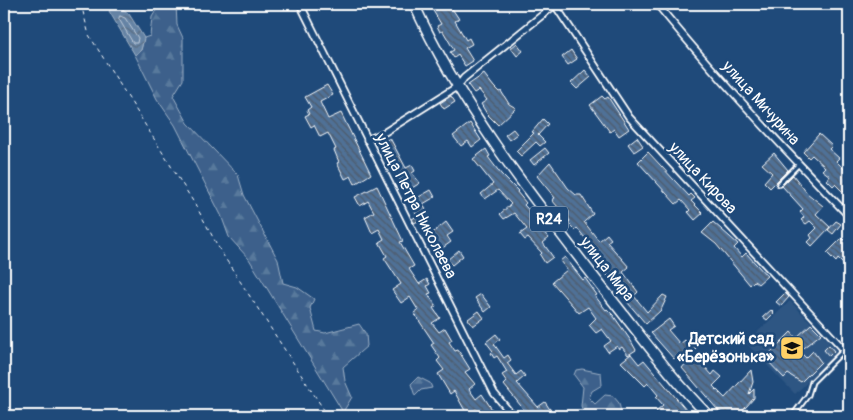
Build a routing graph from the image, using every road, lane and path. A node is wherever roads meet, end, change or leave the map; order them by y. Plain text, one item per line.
1 (81, 4) edge
2 (300, 4) edge
3 (414, 4) edge
4 (555, 4) edge
5 (658, 4) edge
6 (458, 86) junction
7 (368, 140) junction
8 (799, 164) junction
9 (779, 184) dead end
10 (849, 216) edge
11 (844, 350) junction
12 (849, 355) edge
13 (794, 414) dead end
14 (328, 416) edge
15 (513, 416) edge
16 (709, 416) edge

1 - 14 path
2 - 7 street, улица Петра Николаева
3 - 6 main road, улица Мира / R24
4 - 6 street
4 - 11 street, улица Кирова
5 - 8 street, улица Мичурина
6 - 7 street
6 - 16 main road, улица Мира / R24
7 - 15 street, улица Петра Николаева
8 - 9 lane
8 - 10 street, улица Мичурина
11 - 12 street, улица Кирова
11 - 13 lane

